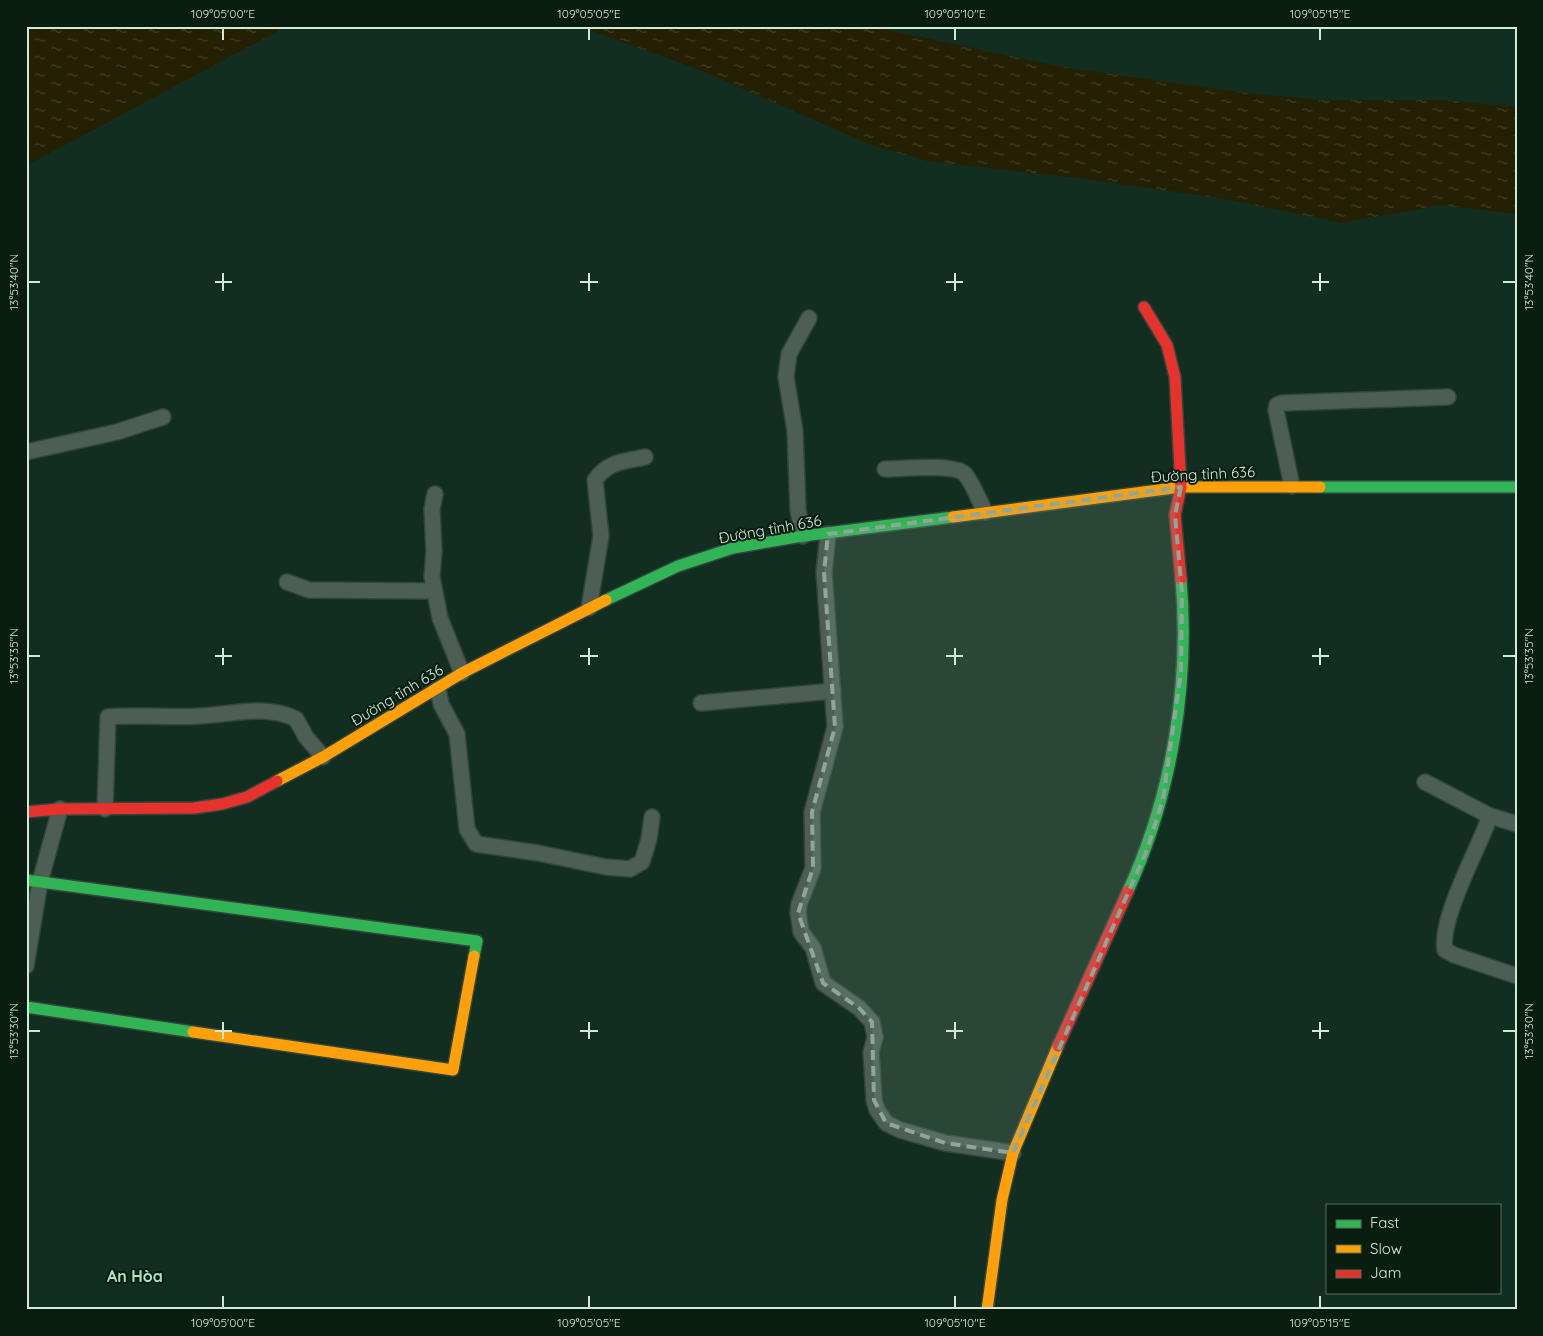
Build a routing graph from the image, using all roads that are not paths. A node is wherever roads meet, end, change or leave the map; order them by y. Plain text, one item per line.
1 (1144, 306) dead end
2 (809, 318) dead end
3 (1448, 397) dead end
4 (162, 417) dead end
5 (26, 452) edge
6 (645, 457) dead end
7 (885, 469) dead end
8 (1292, 486) junction
9 (1517, 486) edge
10 (1181, 487) junction
11 (435, 494) dead end
12 (985, 512) junction
13 (828, 534) junction
14 (803, 536) junction
15 (287, 582) dead end
16 (434, 591) junction
17 (588, 608) junction
18 (462, 673) junction
19 (438, 689) junction
20 (832, 691) junction
21 (701, 703) dead end
22 (323, 757) junction
23 (1425, 782) dead end
24 (60, 809) junction
25 (105, 809) junction
26 (26, 812) edge
27 (1490, 816) junction
28 (652, 817) dead end
29 (1517, 824) edge
30 (33, 881) edge
31 (26, 966) edge
32 (1517, 976) edge
33 (26, 1007) edge
34 (1013, 1153) junction
35 (987, 1310) edge

1 - 10 street
2 - 14 street
3 - 8 street
4 - 5 street
6 - 17 street
7 - 12 street
8 - 9 street, Đường tỉnh 636
8 - 10 street, Đường tỉnh 636
10 - 12 street, Đường tỉnh 636
10 - 34 street
11 - 16 street
12 - 13 street, Đường tỉnh 636
13 - 14 street, Đường tỉnh 636
13 - 20 street
14 - 17 street, Đường tỉnh 636
15 - 16 street
16 - 18 street
17 - 18 street, Đường tỉnh 636
18 - 19 street, Đường tỉnh 636
19 - 22 street, Đường tỉnh 636
19 - 28 street
20 - 21 street
20 - 34 street
22 - 25 street, Đường tỉnh 636
22 - 25 street
23 - 27 street
24 - 25 street, Đường tỉnh 636
24 - 26 street, Đường tỉnh 636
24 - 30 street
27 - 29 street
27 - 32 street
30 - 31 street
30 - 33 street
34 - 35 street

